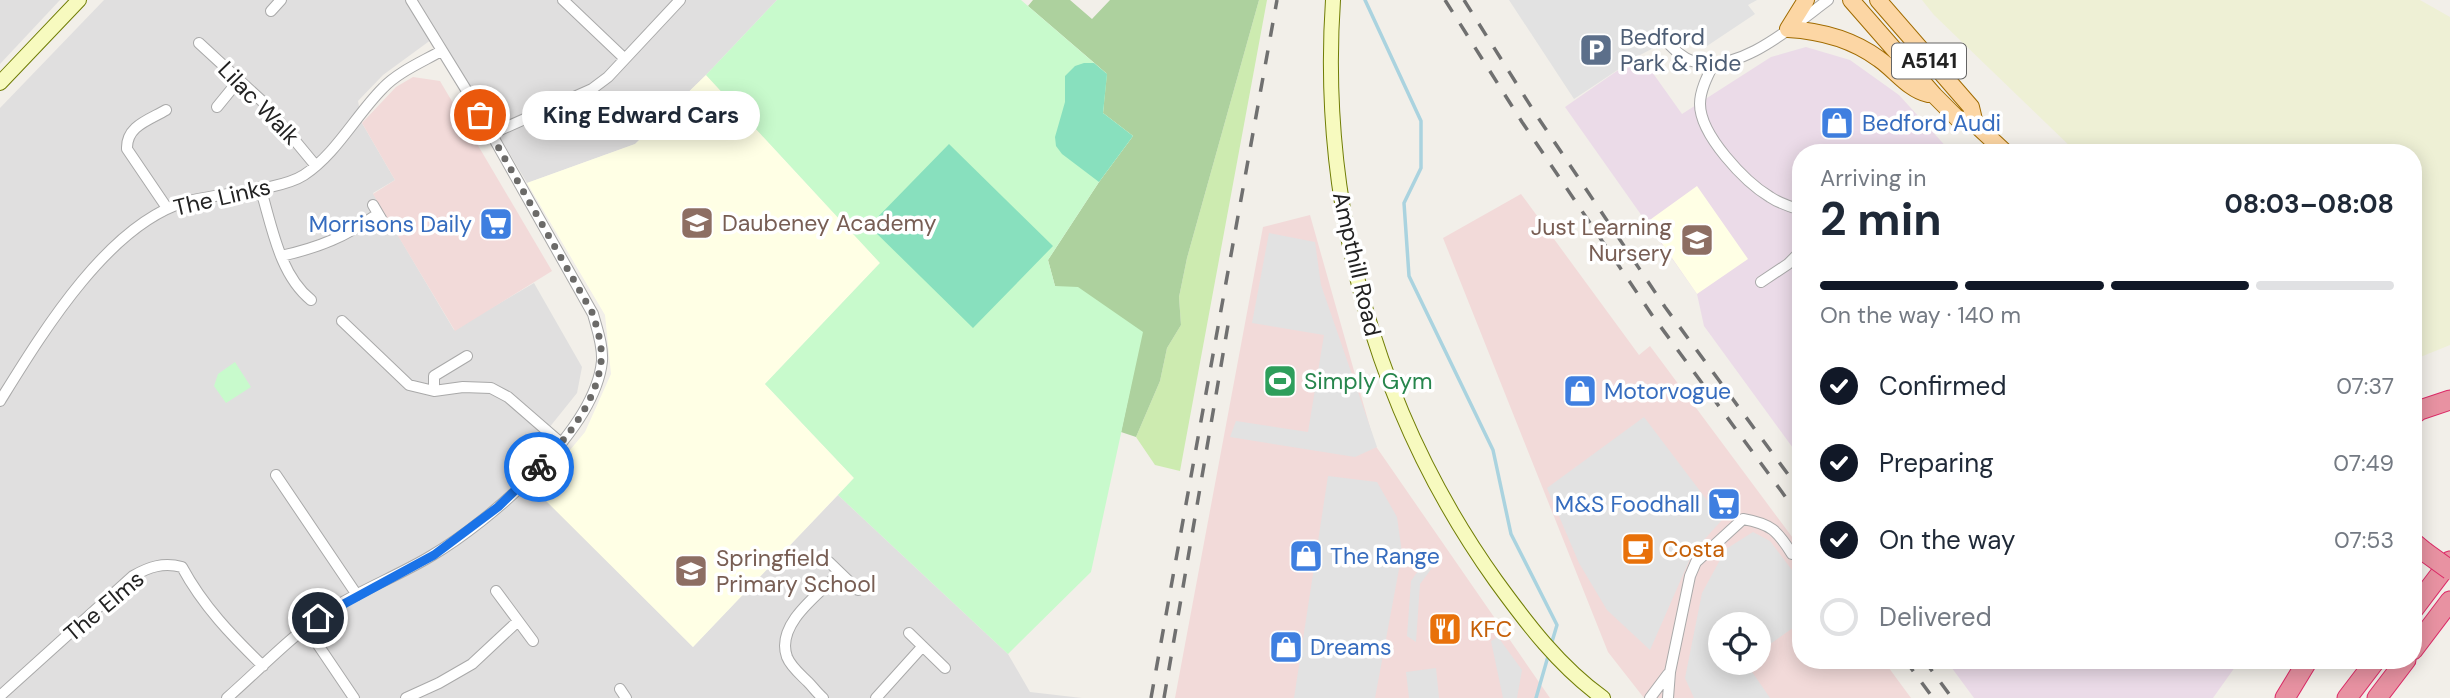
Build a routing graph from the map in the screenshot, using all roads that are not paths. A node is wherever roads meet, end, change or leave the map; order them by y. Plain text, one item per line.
1 (79, 0) edge
2 (281, 0) edge
3 (411, 0) edge
4 (563, 0) edge
5 (680, 0) edge
6 (1333, 0) edge
7 (1806, 0) edge
8 (1828, 0) edge
9 (1851, 0) edge
10 (1878, 0) edge
11 (271, 11) dead end
12 (1788, 29) junction
13 (1666, 41) dead end
14 (199, 43) dead end
15 (441, 51) junction
16 (624, 58) junction
17 (1714, 63) junction
18 (239, 80) junction
19 (0, 83) edge
20 (1934, 94) junction
21 (217, 107) dead end
22 (166, 110) dead end
23 (1975, 124) junction
24 (491, 134) junction
25 (1996, 144) edge
26 (316, 166) junction
27 (260, 187) junction
28 (1792, 206) edge
29 (167, 208) junction
30 (378, 214) dead end
31 (281, 256) junction
32 (1792, 260) edge
33 (1761, 282) dead end
34 (311, 300) dead end
35 (342, 321) dead end
36 (467, 356) dead end
37 (434, 391) junction
38 (2450, 400) edge
39 (0, 401) edge
40 (2422, 409) edge
41 (561, 443) junction
42 (276, 475) dead end
43 (2422, 549) edge
44 (1792, 554) dead end
45 (2450, 561) edge
46 (829, 562) dead end
47 (2450, 570) edge
48 (840, 573) junction
49 (858, 590) dead end
50 (495, 591) dead end
51 (357, 595) junction
52 (2422, 598) edge
53 (2450, 601) edge
54 (517, 621) junction
55 (306, 627) junction
56 (909, 633) dead end
57 (2422, 638) edge
58 (533, 641) dead end
59 (922, 647) junction
60 (263, 666) junction
61 (945, 668) dead end
62 (2303, 669) edge
63 (2368, 669) edge
64 (2399, 669) edge
65 (1670, 672) junction
66 (1577, 679) junction
67 (0, 696) edge
68 (227, 698) edge
69 (354, 698) edge
70 (406, 698) edge
71 (820, 698) edge
72 (876, 698) edge
73 (1584, 698) edge
74 (1603, 698) edge
75 (1650, 698) edge
76 (1668, 698) edge
77 (2285, 698) edge
78 (2347, 698) edge
79 (2377, 698) edge

1 - 19 main road
2 - 11 street
3 - 15 street
4 - 16 street
5 - 16 street
6 - 66 main road, Ampthill Road
7 - 12 main road
8 - 12 street
9 - 20 main road, A5141
10 - 23 main road, A5141
12 - 17 street
12 - 20 main road
13 - 17 street
14 - 18 street, Lilac Walk
15 - 24 street
15 - 26 street, The Links
16 - 24 street
17 - 28 street
18 - 21 street
18 - 26 street, Lilac Walk
20 - 23 main road, A5141
22 - 29 street
23 - 25 main road, A5141
24 - 41 street
26 - 27 street, The Links
27 - 29 street, The Links
27 - 31 street
29 - 39 street, The Links
30 - 31 street
31 - 34 street
32 - 33 street
35 - 37 street
36 - 37 street
37 - 41 street
38 - 40 highway
41 - 51 street
42 - 51 street
43 - 47 highway, bridge
44 - 65 street
45 - 52 highway
46 - 48 street
48 - 49 street
48 - 71 street
50 - 54 street
51 - 55 street
53 - 57 highway
54 - 58 street
54 - 70 street
55 - 60 street
55 - 69 street
56 - 59 street
59 - 61 street
59 - 72 street
60 - 67 street, The Elms
60 - 68 street
62 - 77 highway
63 - 78 highway
64 - 79 highway
65 - 75 street
65 - 76 street
66 - 73 main road, Ampthill Road
66 - 74 main road, Ampthill Road

